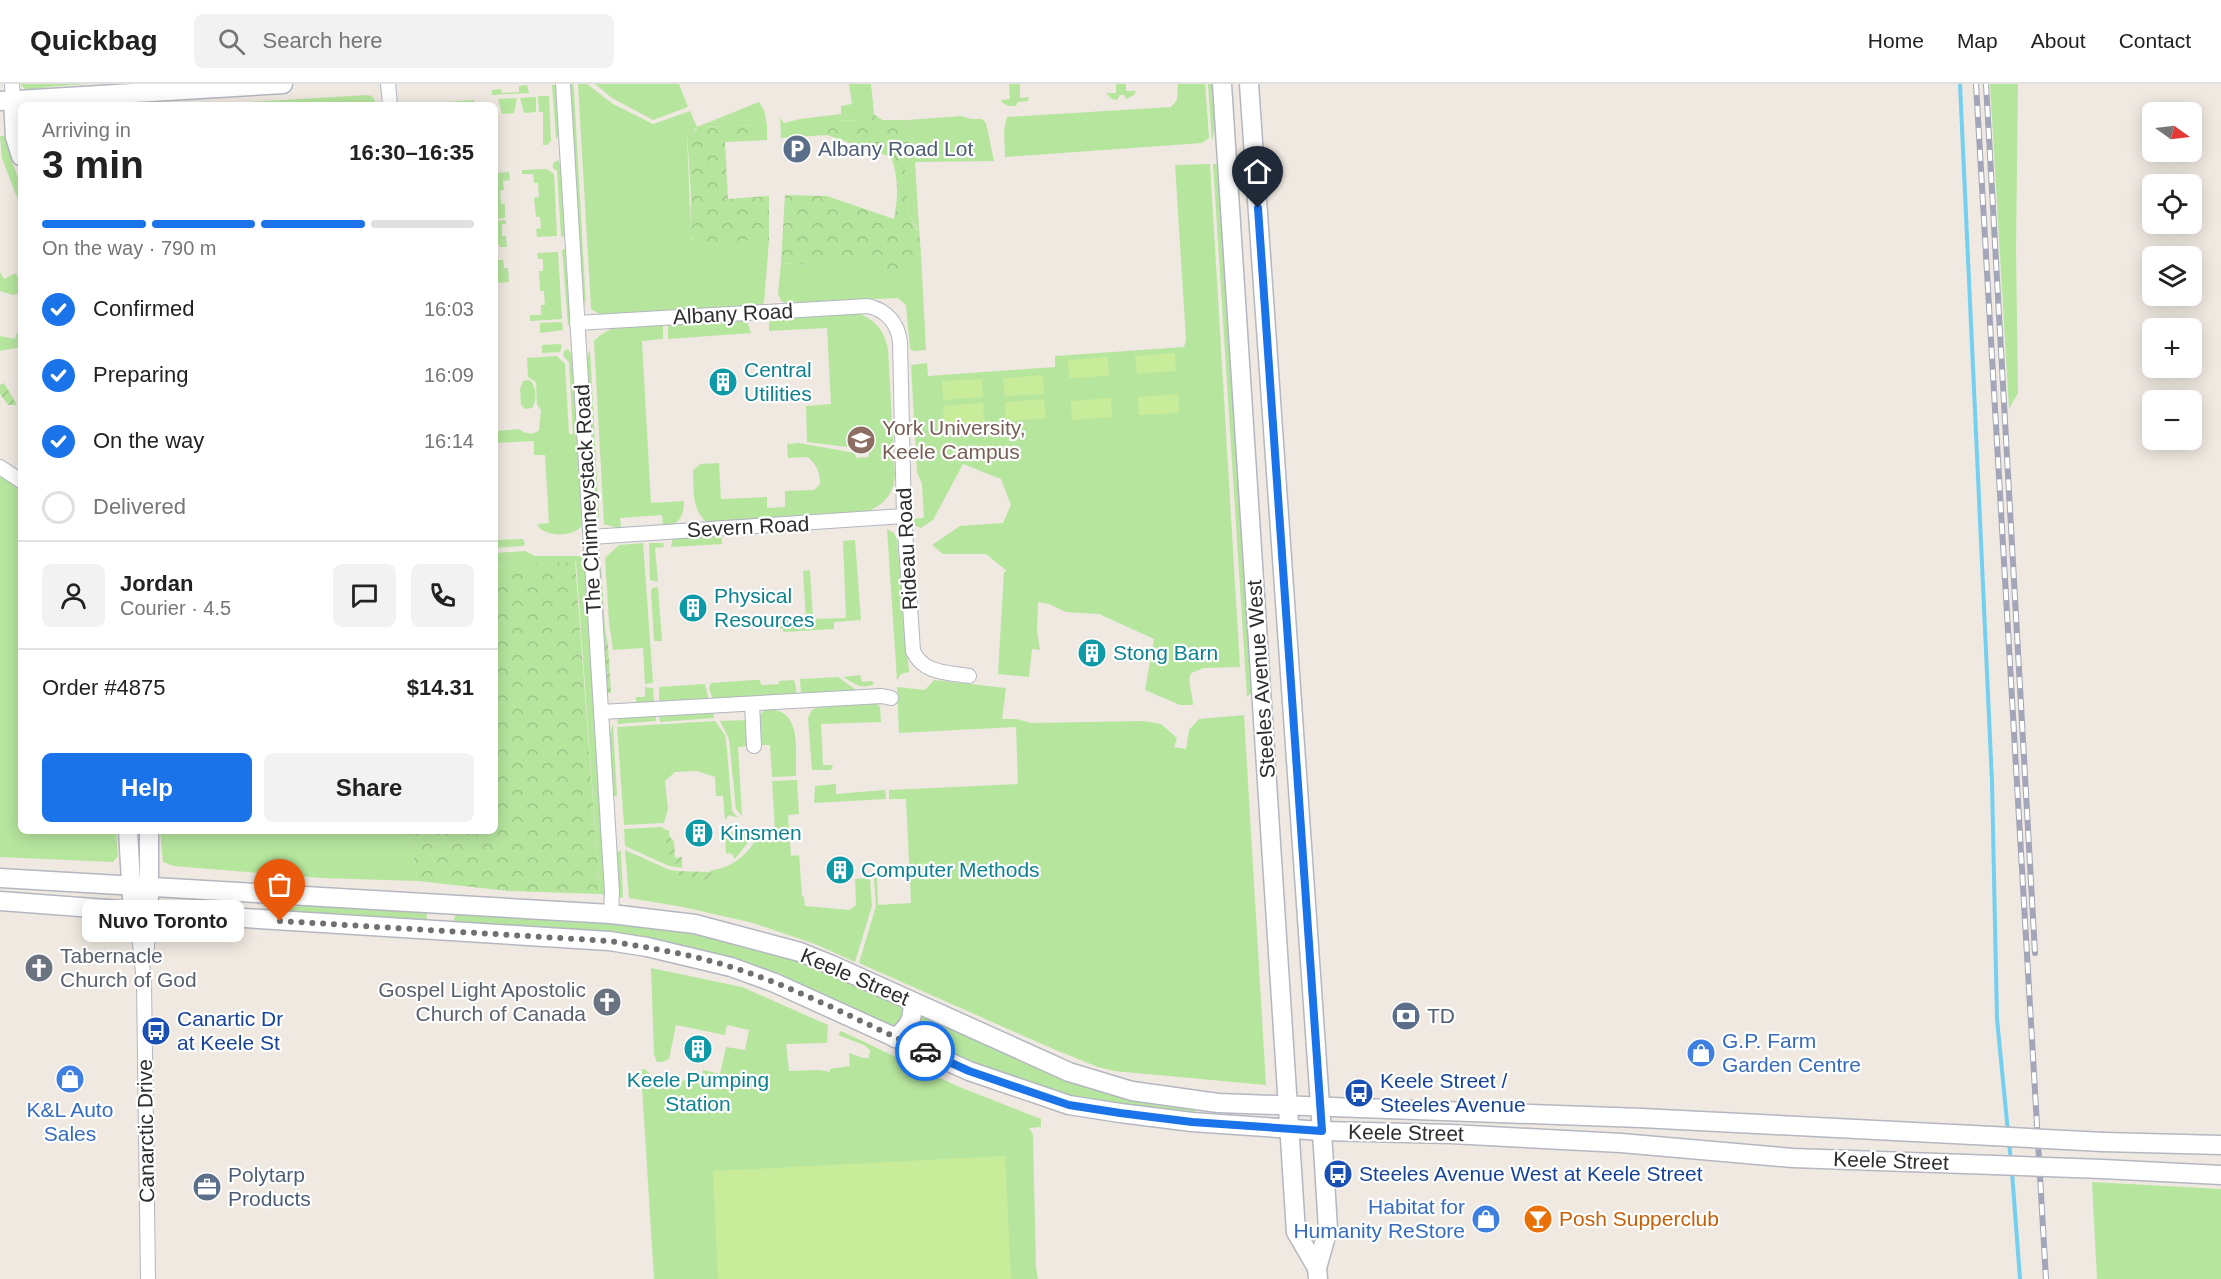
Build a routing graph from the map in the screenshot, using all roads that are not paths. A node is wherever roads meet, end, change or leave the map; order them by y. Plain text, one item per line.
1 (283, 84) edge
2 (388, 84) edge
3 (563, 84) edge
4 (1222, 84) edge
5 (1249, 84) edge
6 (174, 93) edge
7 (8, 95) edge
8 (390, 102) edge
9 (18, 146) edge
10 (886, 314) joint
11 (578, 323) junction
12 (0, 467) edge
13 (18, 479) edge
14 (904, 516) junction
15 (591, 537) junction
16 (969, 676) dead end
17 (891, 698) dead end
18 (752, 704) junction
19 (600, 712) junction
20 (754, 746) dead end
21 (129, 834) edge
22 (149, 834) edge
23 (0, 878) edge
24 (140, 887) junction
25 (0, 901) edge
26 (446, 904) junction
27 (141, 911) junction
28 (611, 914) junction
29 (442, 930) junction
30 (912, 1002) junction
31 (896, 1038) junction
32 (1289, 1106) junction
33 (1320, 1107) junction
34 (1290, 1129) junction
35 (1322, 1131) junction
36 (2221, 1145) edge
37 (2221, 1174) edge
38 (1317, 1274) edge
39 (148, 1279) edge

1 - 6 main road
2 - 8 street
3 - 11 street, The Chimneystack Road
4 - 32 main road, Steeles Avenue West
5 - 33 main road, Steeles Avenue West
6 - 7 main road
7 - 9 main road
10 - 11 street, Albany Road
10 - 14 street, Rideau Road
11 - 15 street, The Chimneystack Road
12 - 13 street
14 - 15 street, Severn Road
14 - 16 street, Rideau Road
15 - 19 street, The Chimneystack Road
17 - 18 street
18 - 19 street
18 - 20 street
19 - 28 street, The Chimneystack Road
21 - 24 main road
22 - 24 main road
23 - 24 main road, Keele Street
24 - 26 main road, Keele Street
24 - 27 main road, Canarctic Drive
25 - 27 main road, Keele Street
26 - 28 main road, Keele Street
26 - 29 main road
27 - 29 main road, Keele Street
27 - 39 street, Canarctic Drive
28 - 30 main road, Keele Street
29 - 31 main road, Keele Street
30 - 31 main road
30 - 32 main road, Keele Street
31 - 34 main road, Keele Street
32 - 33 main road, Keele Street
32 - 34 main road, Steeles Avenue West
33 - 35 main road, Steeles Avenue West
33 - 36 main road, Keele Street, bridge
34 - 35 main road, Keele Street
34 - 38 main road, Steeles Avenue West
35 - 37 main road, Keele Street, bridge
35 - 38 main road, Steeles Avenue West

